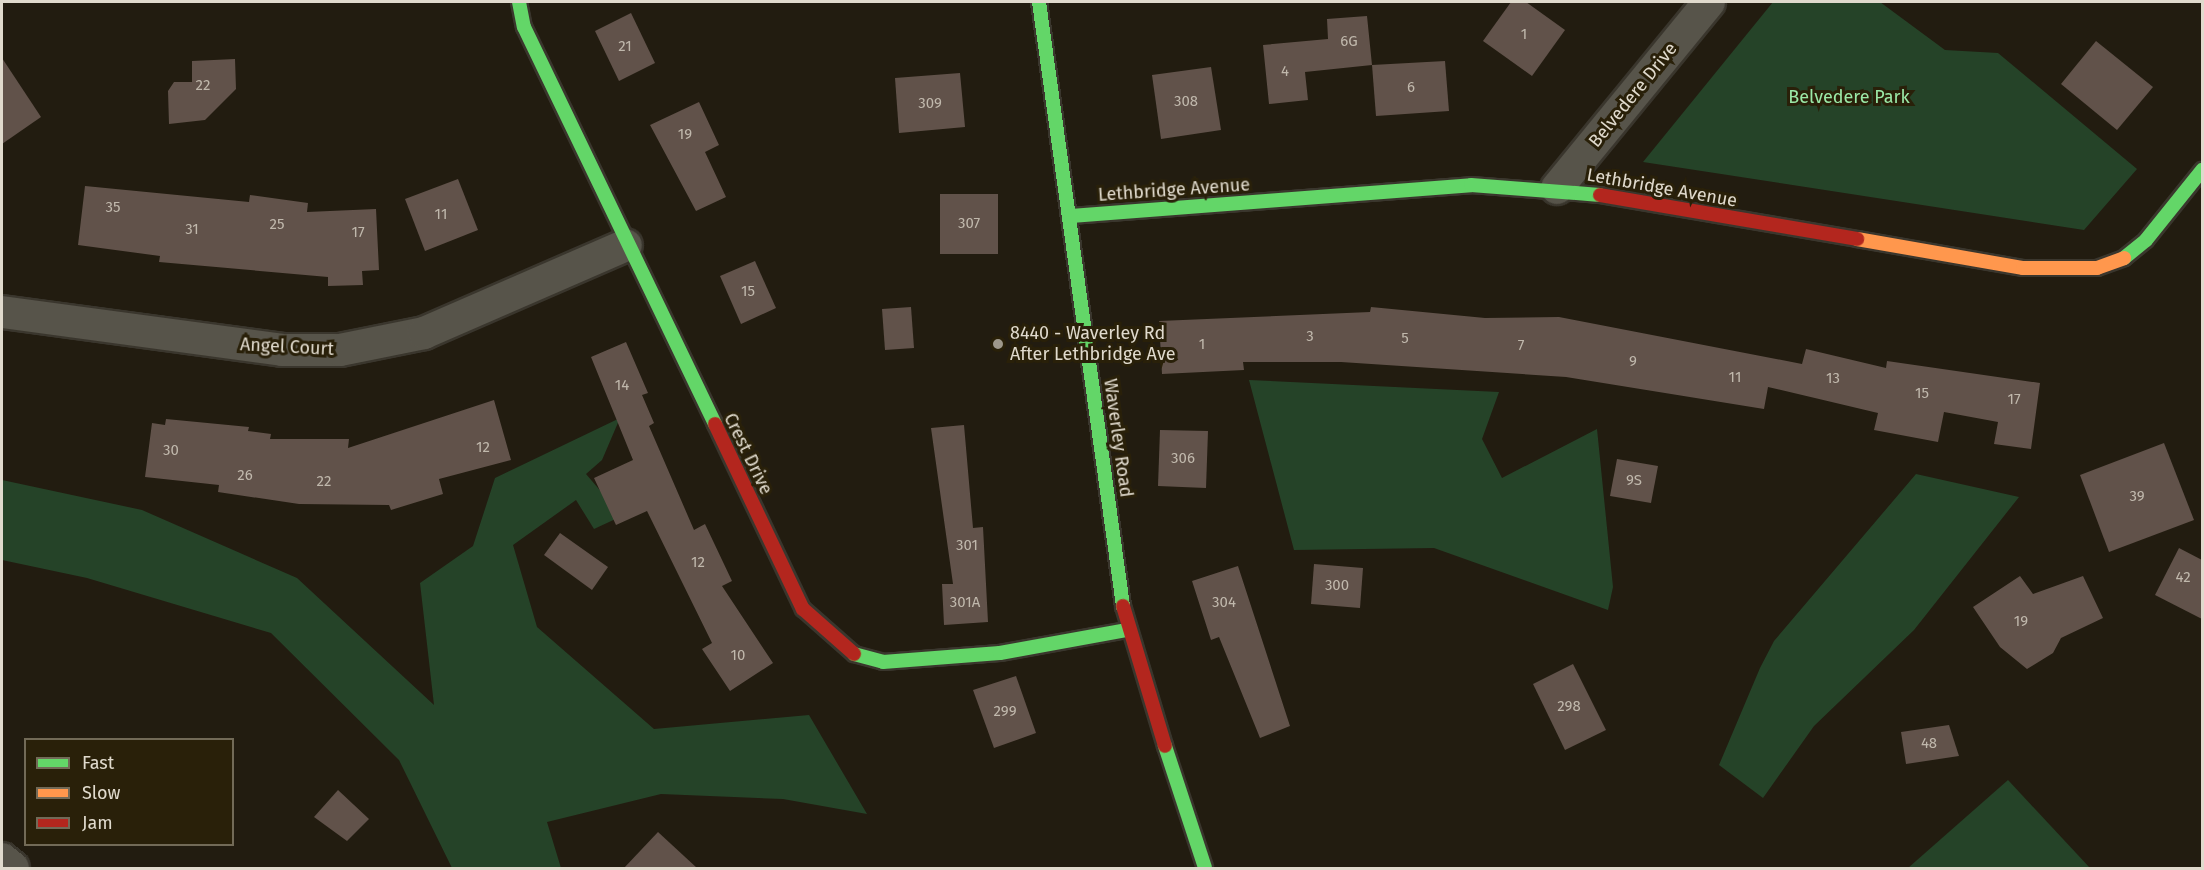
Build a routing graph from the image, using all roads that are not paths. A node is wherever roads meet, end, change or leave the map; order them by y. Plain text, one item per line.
1 (519, 2) edge
2 (1039, 2) edge
3 (1709, 2) edge
4 (2202, 170) edge
5 (1557, 188) junction
6 (1071, 216) junction
7 (626, 245) junction
8 (2, 312) edge
9 (1125, 630) junction
10 (2, 859) edge
11 (14, 868) edge
12 (1205, 868) edge

1 - 7 street, Crest Drive
2 - 6 street, Waverley Road
3 - 5 street, Belvedere Drive
4 - 5 street, Lethbridge Avenue
5 - 6 street, Lethbridge Avenue
6 - 9 street, Waverley Road
7 - 8 street, Angel Court
7 - 9 street, Crest Drive
9 - 12 street, Waverley Road
10 - 11 street

